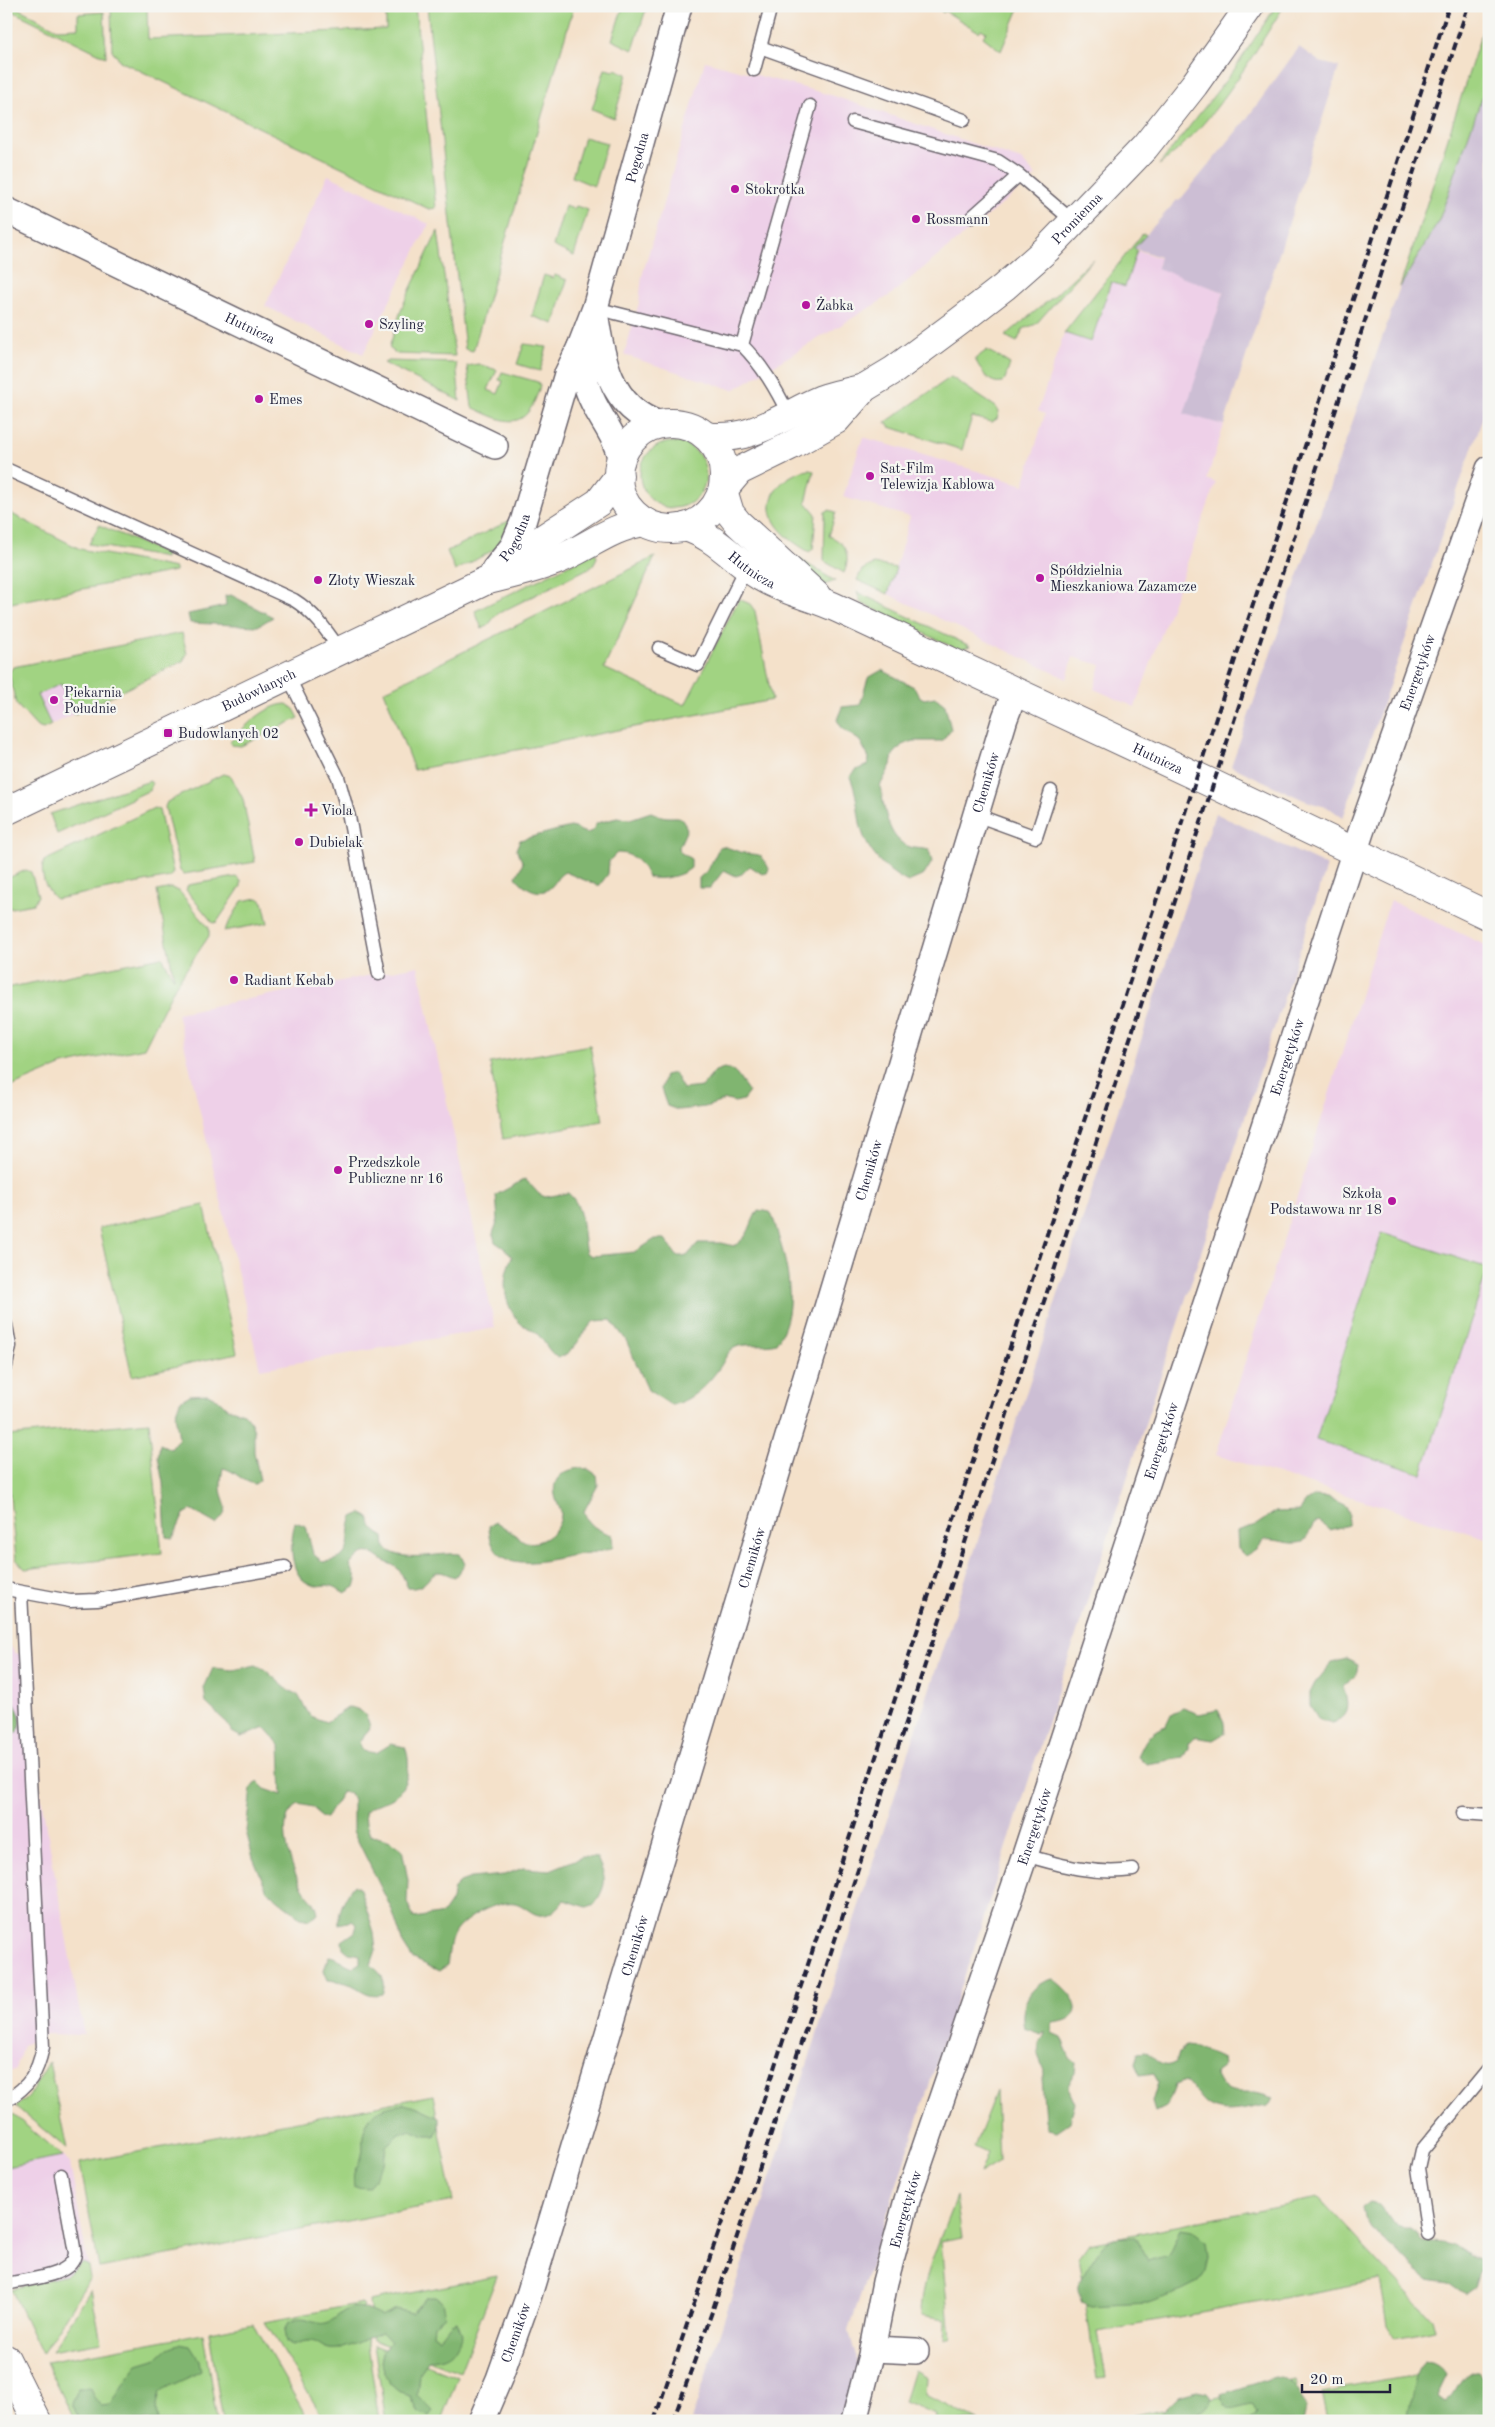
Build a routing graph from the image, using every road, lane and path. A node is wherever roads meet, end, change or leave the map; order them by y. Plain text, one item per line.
1 (679, 6) edge
2 (771, 6) edge
3 (1250, 6) edge
4 (760, 47) junction
5 (754, 70) dead end
6 (810, 106) dead end
7 (964, 120) dead end
8 (853, 122) dead end
9 (1019, 175) junction
10 (6, 210) edge
11 (972, 217) dead end
12 (1074, 222) junction
13 (595, 308) junction
14 (742, 345) junction
15 (580, 347) junction
16 (864, 388) junction
17 (789, 415) junction
18 (660, 424) junction
19 (706, 436) junction
20 (495, 446) dead end
21 (1489, 468) edge
22 (6, 469) edge
23 (620, 469) junction
24 (723, 490) junction
25 (645, 522) junction
26 (685, 527) junction
27 (746, 568) junction
28 (484, 581) junction
29 (825, 602) junction
30 (659, 648) dead end
31 (340, 650) junction
32 (288, 676) junction
33 (1015, 692) junction
34 (1051, 791) dead end
35 (6, 811) edge
36 (976, 815) junction
37 (1355, 852) junction
38 (1489, 916) edge
39 (379, 974) dead end
40 (6, 1325) edge
41 (6, 1366) edge
42 (285, 1567) dead end
43 (6, 1589) edge
44 (21, 1592) junction
45 (1463, 1813) dead end
46 (1489, 1814) edge
47 (1025, 1855) junction
48 (1133, 1870) dead end
49 (1489, 2069) edge
50 (6, 2101) edge
51 (62, 2175) dead end
52 (1428, 2234) dead end
53 (6, 2284) edge
54 (872, 2349) junction
55 (916, 2351) dead end
56 (6, 2359) edge
57 (37, 2421) edge
58 (481, 2421) edge
59 (854, 2421) edge

1 - 13 street, Pogodna
2 - 4 lane
3 - 12 street, Promienna
4 - 5 lane
4 - 7 lane
6 - 14 lane
8 - 9 lane
9 - 11 lane
9 - 12 lane
10 - 20 street, Hutnicza
12 - 16 street, Promienna
13 - 14 lane
13 - 15 street, Pogodna
13 - 18 street, Pogodna
14 - 17 lane
15 - 23 street, Pogodna
15 - 28 street, Pogodna
16 - 17 street, Promienna
16 - 24 street, Promienna
17 - 19 street, Promienna
18 - 19 street
18 - 23 street
19 - 24 street
21 - 37 street, Energetyków
22 - 31 lane
23 - 25 street
23 - 28 street, Budowlanych
24 - 26 street
24 - 29 street, Hutnicza
25 - 26 street
25 - 28 street, Budowlanych
26 - 27 street, Hutnicza
27 - 29 street, Hutnicza
27 - 30 lane
28 - 31 street, Budowlanych
29 - 33 street, Hutnicza
31 - 32 street, Budowlanych
32 - 35 street, Budowlanych
32 - 39 lane
33 - 36 street, Chemików
33 - 37 street, Hutnicza
34 - 36 lane
36 - 58 street, Chemików
37 - 38 street, Hutnicza
37 - 47 street, Energetyków
40 - 41 lane
42 - 44 lane
43 - 44 lane
44 - 50 lane
45 - 46 lane
47 - 48 lane
47 - 54 street, Energetyków
49 - 52 lane
51 - 53 lane
54 - 55 street
54 - 59 street, Energetyków
56 - 57 street

